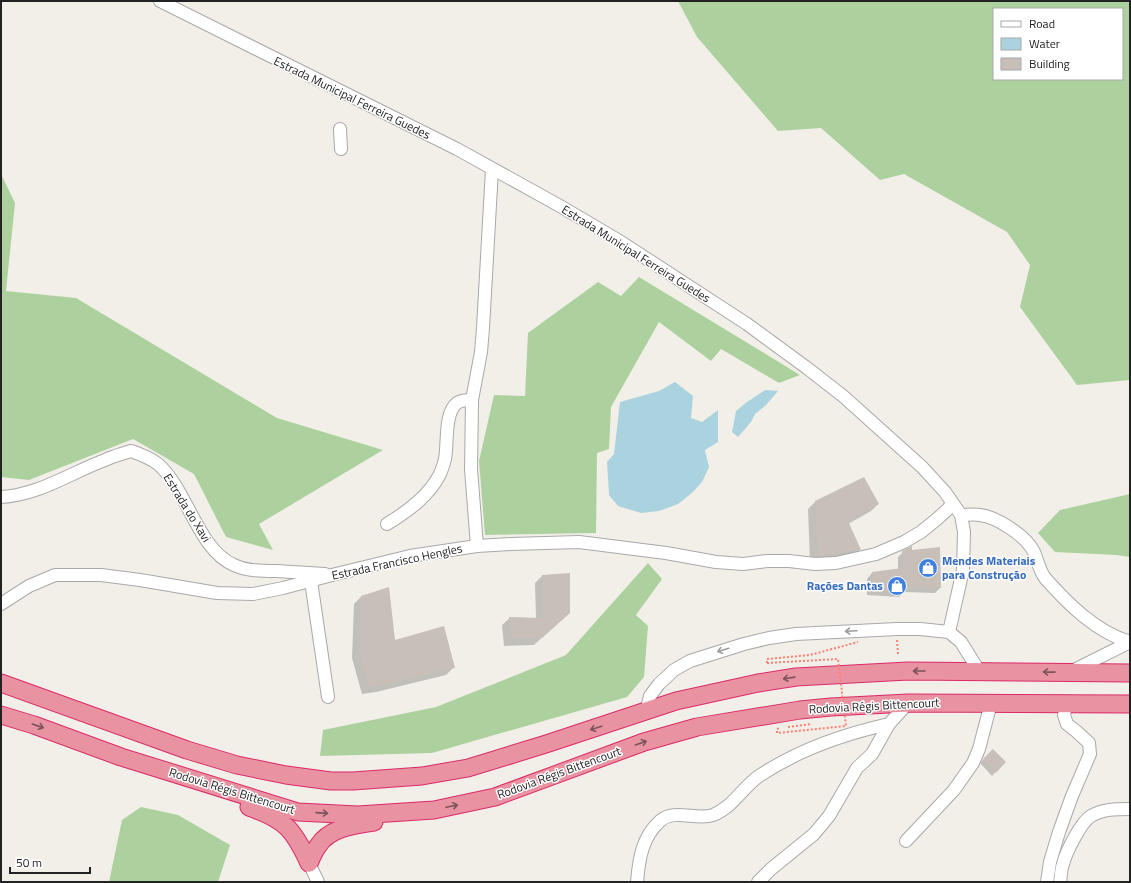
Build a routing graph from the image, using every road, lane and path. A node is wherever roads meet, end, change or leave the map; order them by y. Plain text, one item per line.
1 (160, 1) edge
2 (340, 128) dead end
3 (341, 149) dead end
4 (492, 168) junction
5 (472, 400) junction
6 (1, 497) edge
7 (952, 503) junction
8 (961, 515) junction
9 (387, 524) dead end
10 (477, 546) junction
11 (332, 574) junction
12 (311, 581) junction
13 (1, 604) edge
14 (897, 629) junction
15 (949, 632) junction
16 (864, 640) dead end
17 (1130, 642) edge
18 (898, 654) dead end
19 (979, 671) junction
20 (1068, 673) junction
21 (1130, 674) edge
22 (1, 683) edge
23 (328, 697) dead end
24 (908, 703) junction
25 (991, 703) junction
26 (1130, 704) edge
27 (1066, 705) junction
28 (646, 712) junction
29 (1, 715) edge
30 (889, 724) junction
31 (777, 733) dead end
32 (121, 757) junction
33 (1130, 809) edge
34 (427, 811) junction
35 (906, 841) dead end
36 (309, 863) junction
37 (318, 882) edge
38 (637, 882) edge
39 (758, 882) edge
40 (1047, 882) edge
41 (1060, 882) edge

1 - 4 street, Estrada Municipal Ferreira Guedes
2 - 3 street
4 - 5 street
4 - 7 street, Estrada Municipal Ferreira Guedes
5 - 9 street
5 - 10 street
6 - 11 street, Estrada do Xavi
7 - 8 street, Estrada Municipal Ferreira Guedes
7 - 10 street, Estrada Francisco Hengles
8 - 15 street, Estrada Municipal Ferreira Guedes
8 - 17 street
10 - 11 street, Estrada Francisco Hengles
11 - 12 street, Estrada Francisco Hengles
12 - 13 street, Estrada Francisco Hengles
12 - 23 street
14 - 15 street
14 - 18 path
14 -> 28 street
15 - 19 street
16 - 31 path, bridge
17 - 20 street
20 -> 19 highway
19 -> 28 highway
20 - 21 highway
28 -> 22 highway
24 - 25 highway, Rodovia Régis Bittencourt
24 - 30 street
34 -> 24 highway, Rodovia Régis Bittencourt
25 - 27 highway, Rodovia Régis Bittencourt
25 - 35 street
26 - 27 highway, Rodovia Régis Bittencourt
27 - 40 street
29 -> 32 highway, Rodovia Régis Bittencourt
30 - 38 street
30 - 39 street
32 -> 34 highway, Rodovia Régis Bittencourt
32 - 36 highway
33 - 41 street
34 - 36 highway
36 - 37 street

